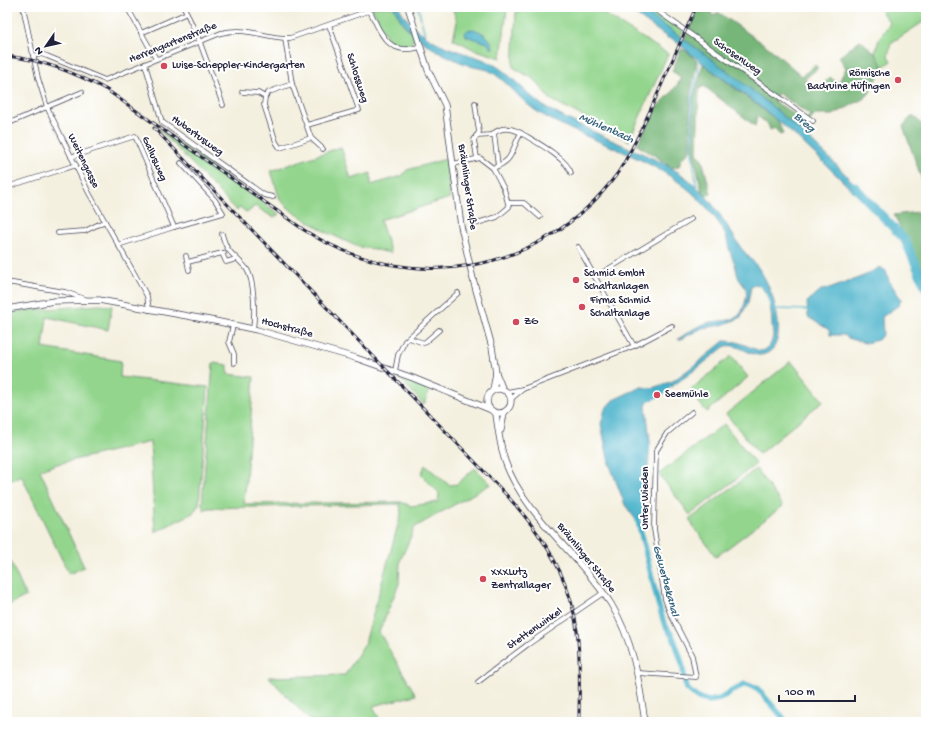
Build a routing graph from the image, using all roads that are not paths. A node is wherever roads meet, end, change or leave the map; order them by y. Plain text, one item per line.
1 (23, 7) edge
2 (127, 7) edge
3 (184, 7) edge
4 (408, 7) edge
5 (652, 7) edge
6 (187, 13) junction
7 (329, 25) junction
8 (141, 33) junction
9 (285, 38) junction
10 (199, 40) junction
11 (420, 47) junction
12 (33, 56) junction
13 (156, 59) junction
14 (145, 64) junction
15 (292, 84) junction
16 (82, 92) dead end
17 (242, 92) dead end
18 (265, 97) junction
19 (475, 103) dead end
20 (223, 105) dead end
21 (47, 107) junction
22 (813, 121) dead end
23 (7, 124) edge
24 (307, 125) junction
25 (521, 133) junction
26 (494, 135) junction
27 (476, 136) junction
28 (311, 138) junction
29 (323, 149) dead end
30 (71, 157) junction
31 (477, 158) junction
32 (182, 163) dead end
33 (453, 164) junction
34 (76, 165) junction
35 (498, 166) junction
36 (492, 168) junction
37 (571, 173) dead end
38 (7, 187) edge
39 (273, 197) dead end
40 (509, 203) junction
41 (540, 217) dead end
42 (691, 219) dead end
43 (105, 222) junction
44 (474, 224) dead end
45 (174, 227) junction
46 (58, 233) dead end
47 (222, 234) dead end
48 (118, 245) junction
49 (578, 247) dead end
50 (228, 252) junction
51 (222, 253) junction
52 (186, 256) dead end
53 (236, 259) junction
54 (188, 262) junction
55 (189, 270) dead end
56 (595, 277) junction
57 (7, 282) edge
58 (458, 293) dead end
59 (88, 300) junction
60 (7, 309) edge
61 (149, 310) junction
62 (233, 325) junction
63 (672, 326) dead end
64 (253, 329) junction
65 (439, 330) dead end
66 (409, 338) junction
67 (634, 346) junction
68 (234, 363) dead end
69 (395, 371) junction
70 (496, 373) junction
71 (523, 389) junction
72 (493, 390) junction
73 (505, 391) junction
74 (487, 397) junction
75 (511, 399) junction
76 (473, 403) junction
77 (489, 409) junction
78 (692, 412) dead end
79 (504, 413) junction
80 (496, 414) junction
81 (500, 438) junction
82 (603, 593) junction
83 (638, 673) junction
84 (478, 682) dead end
85 (645, 722) edge

1 - 12 street, Weitengasse
2 - 8 street
3 - 6 street
4 - 11 main road, Bräunlinger Straße
5 - 22 street, Schosenweg
6 - 8 street
6 - 10 street
7 - 9 street, Herrengartenstraße
7 - 11 street, Herrengartenstraße
7 - 24 street, Schlossweg
8 - 13 street
9 - 10 street, Herrengartenstraße
9 - 15 street
10 - 13 street, Herrengartenstraße
10 - 20 street
11 - 33 main road, Bräunlinger Straße
12 - 14 street, Herrengartenstraße
12 - 21 street, Weitengasse
13 - 14 street, Herrengartenstraße
14 - 39 street, Hubertusweg
15 - 18 street
15 - 24 street
16 - 21 street
17 - 18 street
18 - 28 street
19 - 27 street
21 - 23 street
21 - 30 street, Weitengasse
24 - 28 street
25 - 26 street
25 - 35 street
25 - 37 street
26 - 27 street
26 - 35 street
27 - 31 street
28 - 29 street
30 - 34 street, Weitengasse
30 - 45 street, Gallusweg
31 - 33 street
31 - 36 street
32 - 45 street
33 - 70 main road, Bräunlinger Straße
34 - 38 street
34 - 43 street, Weitengasse
35 - 36 street
36 - 40 street
40 - 41 street
40 - 44 street
42 - 56 street
43 - 46 street
43 - 48 street, Weitengasse
45 - 48 street
47 - 50 street
48 - 61 street, Weitengasse
49 - 56 street
50 - 51 street
50 - 53 street
51 - 53 street
51 - 54 street
52 - 54 street
53 - 64 street
54 - 55 street
56 - 67 street
57 - 59 street, Hochstraße
58 - 66 street
59 - 60 main road, Hochstraße
59 - 61 main road, Hochstraße
61 - 62 main road, Hochstraße
62 - 64 main road, Hochstraße
62 - 68 street
63 - 67 street
64 - 69 main road, Hochstraße
65 - 66 street
66 - 69 street
67 - 71 street
69 - 76 main road, Hochstraße
70 - 72 main road, Bräunlinger Straße
70 - 73 main road, Bräunlinger Straße
71 - 73 street
71 - 75 street
72 - 73 main road
72 - 74 main road
73 - 75 main road
74 - 76 main road
74 - 77 main road
75 - 79 main road
76 - 77 main road, Hochstraße
77 - 80 main road
78 - 83 street, Unter Wieden
79 - 80 main road
79 - 81 main road
80 - 81 main road, Bräunlinger Straße
81 - 82 main road, Bräunlinger Straße
82 - 83 main road, Bräunlinger Straße
82 - 84 street, Stettenwinkel
83 - 85 main road, Bräunlinger Straße

